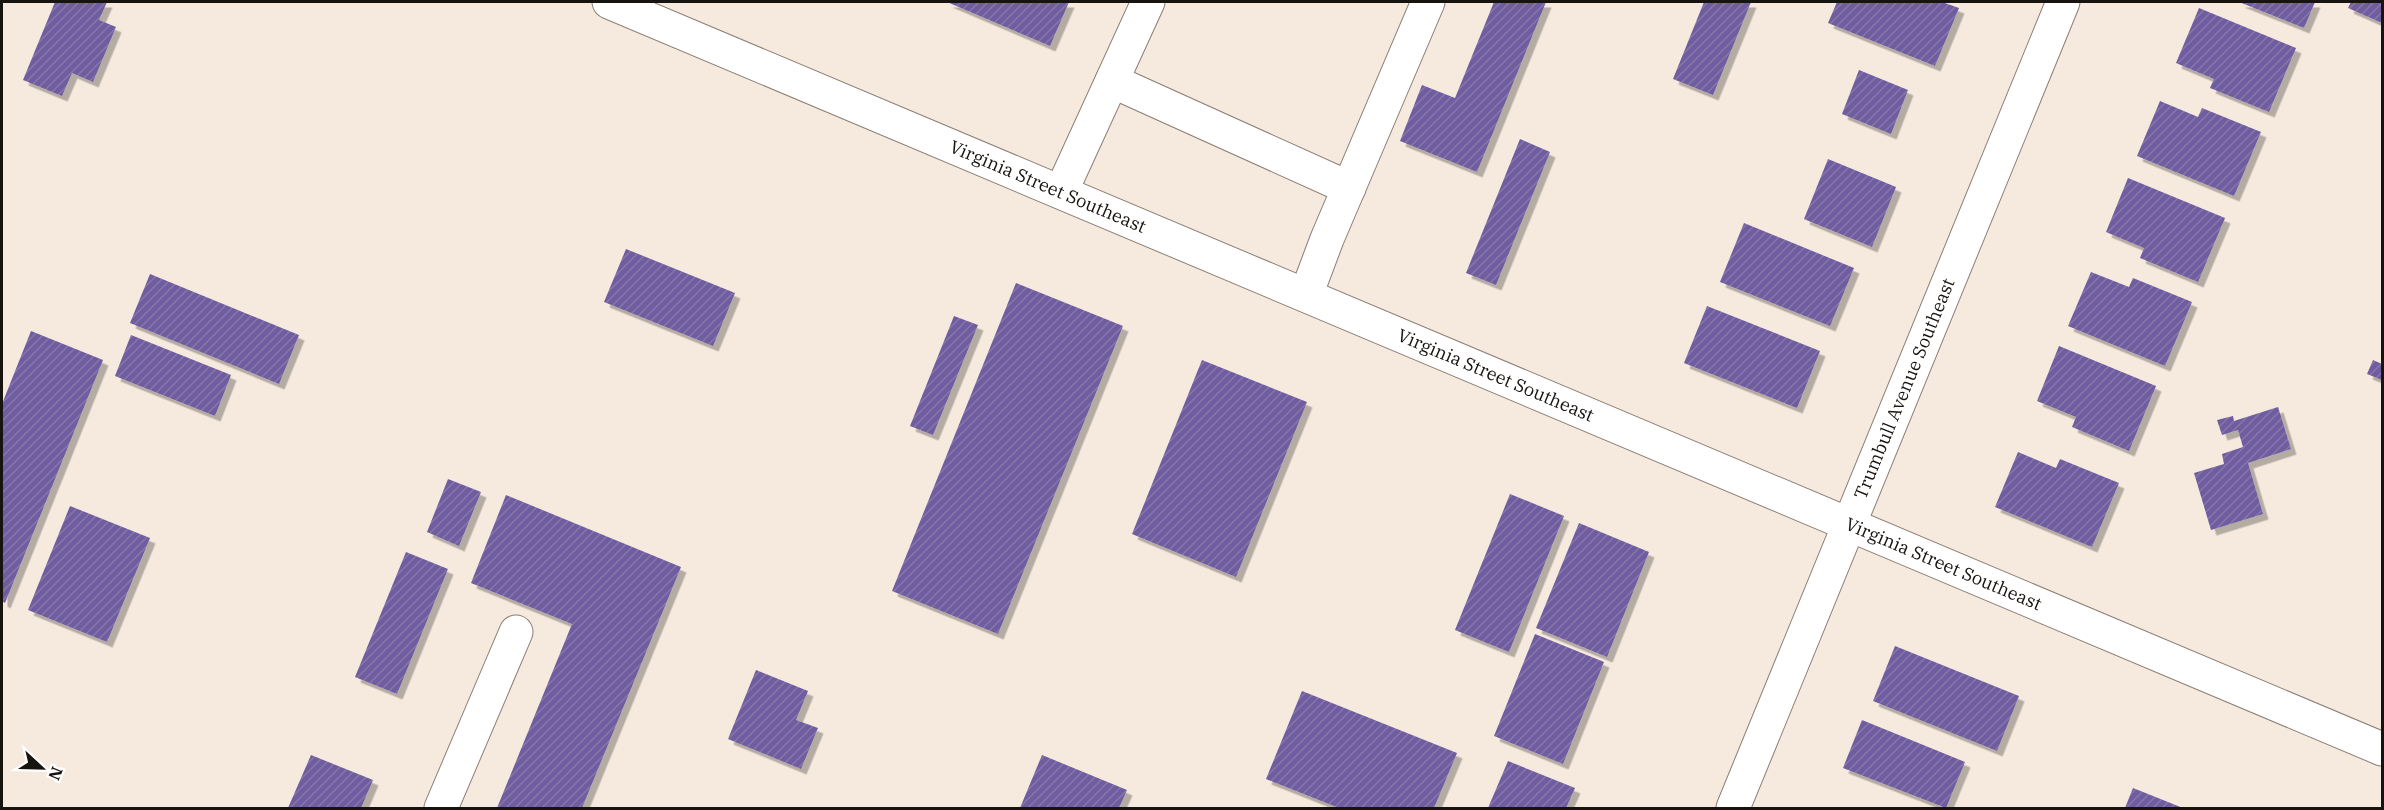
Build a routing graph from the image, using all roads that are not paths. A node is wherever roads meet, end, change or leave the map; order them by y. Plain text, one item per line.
1 (609, 2) edge
2 (1148, 2) edge
3 (1428, 2) edge
4 (2063, 2) edge
5 (1112, 81) junction
6 (1348, 188) junction
7 (1061, 192) junction
8 (1306, 295) junction
9 (1850, 524) junction
10 (516, 632) dead end
11 (2382, 749) edge
12 (441, 808) edge
13 (1732, 808) edge

1 - 7 street, Virginia Street Southeast
2 - 5 street
3 - 6 street
4 - 9 street, Trumbull Avenue Southeast
5 - 6 street
5 - 7 street
6 - 8 street
7 - 8 street, Virginia Street Southeast
8 - 9 street, Virginia Street Southeast
9 - 11 street, Virginia Street Southeast
9 - 13 street, Trumbull Avenue Southeast
10 - 12 street

